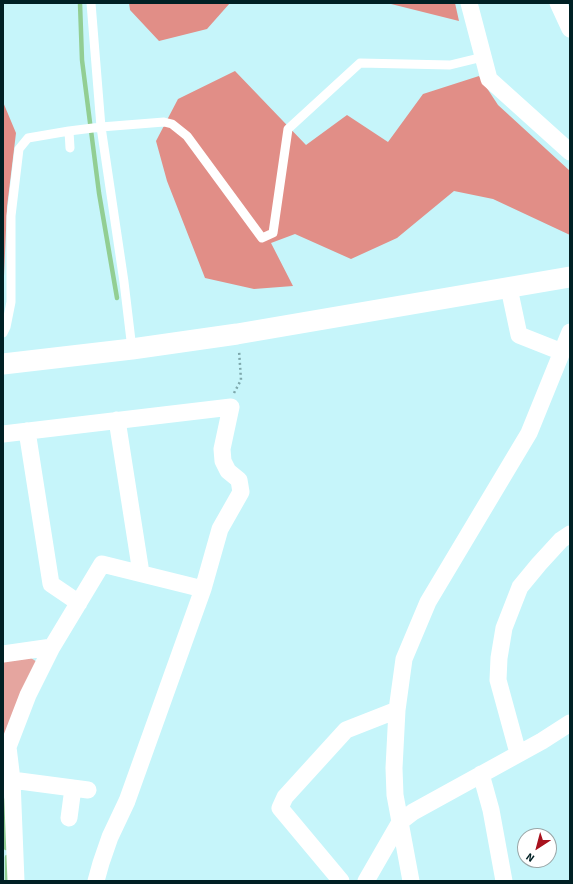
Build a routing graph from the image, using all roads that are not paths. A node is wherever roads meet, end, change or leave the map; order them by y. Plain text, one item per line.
1 (91, 3) edge
2 (469, 3) edge
3 (558, 3) edge
4 (570, 30) edge
5 (483, 57) junction
6 (101, 127) junction
7 (69, 131) junction
8 (70, 148) dead end
9 (570, 152) edge
10 (570, 277) edge
11 (509, 288) junction
12 (570, 332) edge
13 (3, 333) edge
14 (132, 349) junction
15 (562, 352) junction
16 (3, 364) edge
17 (117, 420) junction
18 (27, 431) junction
19 (3, 434) edge
20 (570, 534) edge
21 (140, 573) junction
22 (204, 589) junction
23 (79, 603) junction
24 (52, 647) junction
25 (3, 654) edge
26 (397, 710) junction
27 (570, 723) edge
28 (518, 753) junction
29 (480, 774) junction
30 (12, 780) junction
31 (68, 818) dead end
32 (400, 822) junction
33 (16, 881) edge
34 (96, 881) edge
35 (341, 881) edge
36 (366, 881) edge
37 (411, 881) edge
38 (504, 881) edge

1 - 6 lane
2 - 5 street
3 - 4 street
5 - 6 lane
5 - 9 street
6 - 7 lane
6 - 14 lane
7 - 8 lane
7 - 13 lane
10 - 11 street
11 - 14 street
11 - 15 street
12 - 15 street
14 - 16 street
15 - 26 street
17 - 18 street
17 - 21 street
17 - 22 street
18 - 19 street
18 - 23 street
20 - 28 street
21 - 22 street
21 - 23 street
22 - 34 street
23 - 24 street
24 - 25 street
24 - 30 street
26 - 32 street
26 - 35 street
27 - 28 street
28 - 29 street
29 - 32 street
29 - 38 street
30 - 31 street
30 - 33 street
32 - 36 street
32 - 37 street

